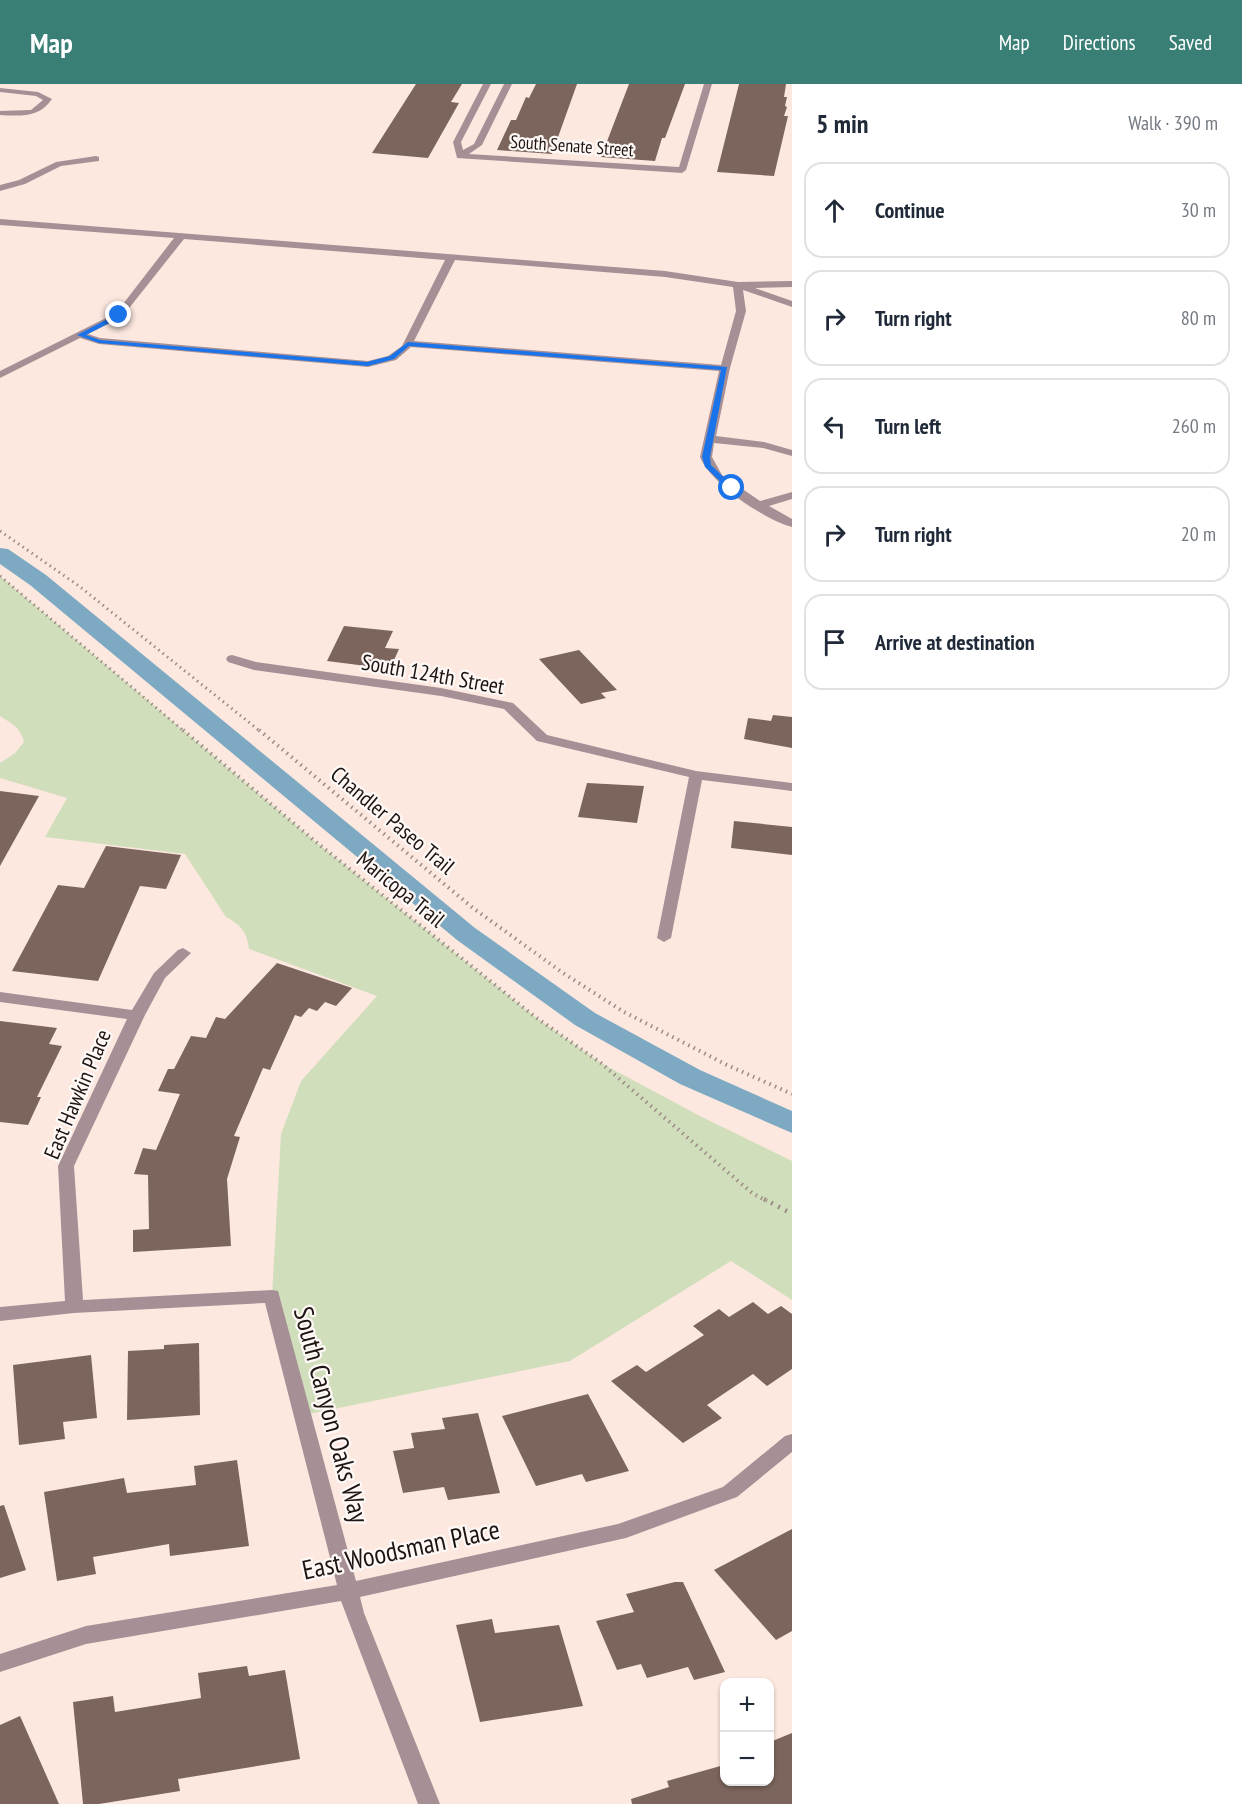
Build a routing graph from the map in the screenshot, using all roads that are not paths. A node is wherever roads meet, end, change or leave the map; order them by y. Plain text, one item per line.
1 (708, 84) edge
2 (486, 85) edge
3 (507, 86) edge
4 (0, 90) edge
5 (0, 113) edge
6 (464, 128) junction
7 (486, 128) junction
8 (460, 156) junction
9 (96, 159) dead end
10 (0, 188) edge
11 (0, 222) edge
12 (182, 235) junction
13 (452, 256) junction
14 (792, 284) edge
15 (738, 285) junction
16 (792, 304) edge
17 (80, 335) junction
18 (408, 344) junction
19 (725, 368) junction
20 (0, 375) edge
21 (710, 440) junction
22 (792, 453) edge
23 (792, 495) edge
24 (761, 505) junction
25 (792, 524) edge
26 (232, 659) dead end
27 (696, 775) junction
28 (792, 787) edge
29 (664, 938) dead end
30 (183, 953) dead end
31 (0, 997) edge
32 (137, 1015) junction
33 (74, 1307) junction
34 (0, 1314) edge
35 (792, 1441) edge
36 (349, 1591) junction
37 (0, 1663) edge
38 (429, 1804) edge

1 - 8 street, South Senate Street
2 - 3 street
2 - 6 street
3 - 7 street
4 - 5 street
6 - 7 street
6 - 8 street
7 - 8 street
9 - 10 street
11 - 12 street
12 - 13 street
12 - 17 street
13 - 15 street
13 - 18 street
14 - 15 street
15 - 16 street
15 - 19 street
17 - 18 street
17 - 20 street
18 - 19 street
19 - 21 street
21 - 22 street
21 - 24 street
23 - 24 street
24 - 25 street
26 - 27 street, South 124th Street
27 - 28 street, South 124th Street
27 - 29 street
30 - 32 street, East Hawkin Place
31 - 32 street
32 - 33 street, East Hawkin Place
33 - 34 street, South Canyon Oaks Way
33 - 36 street, South Canyon Oaks Way
35 - 36 street, East Woodsman Place
36 - 37 street, East Woodsman Place
36 - 38 street, South Canyon Oaks Way

